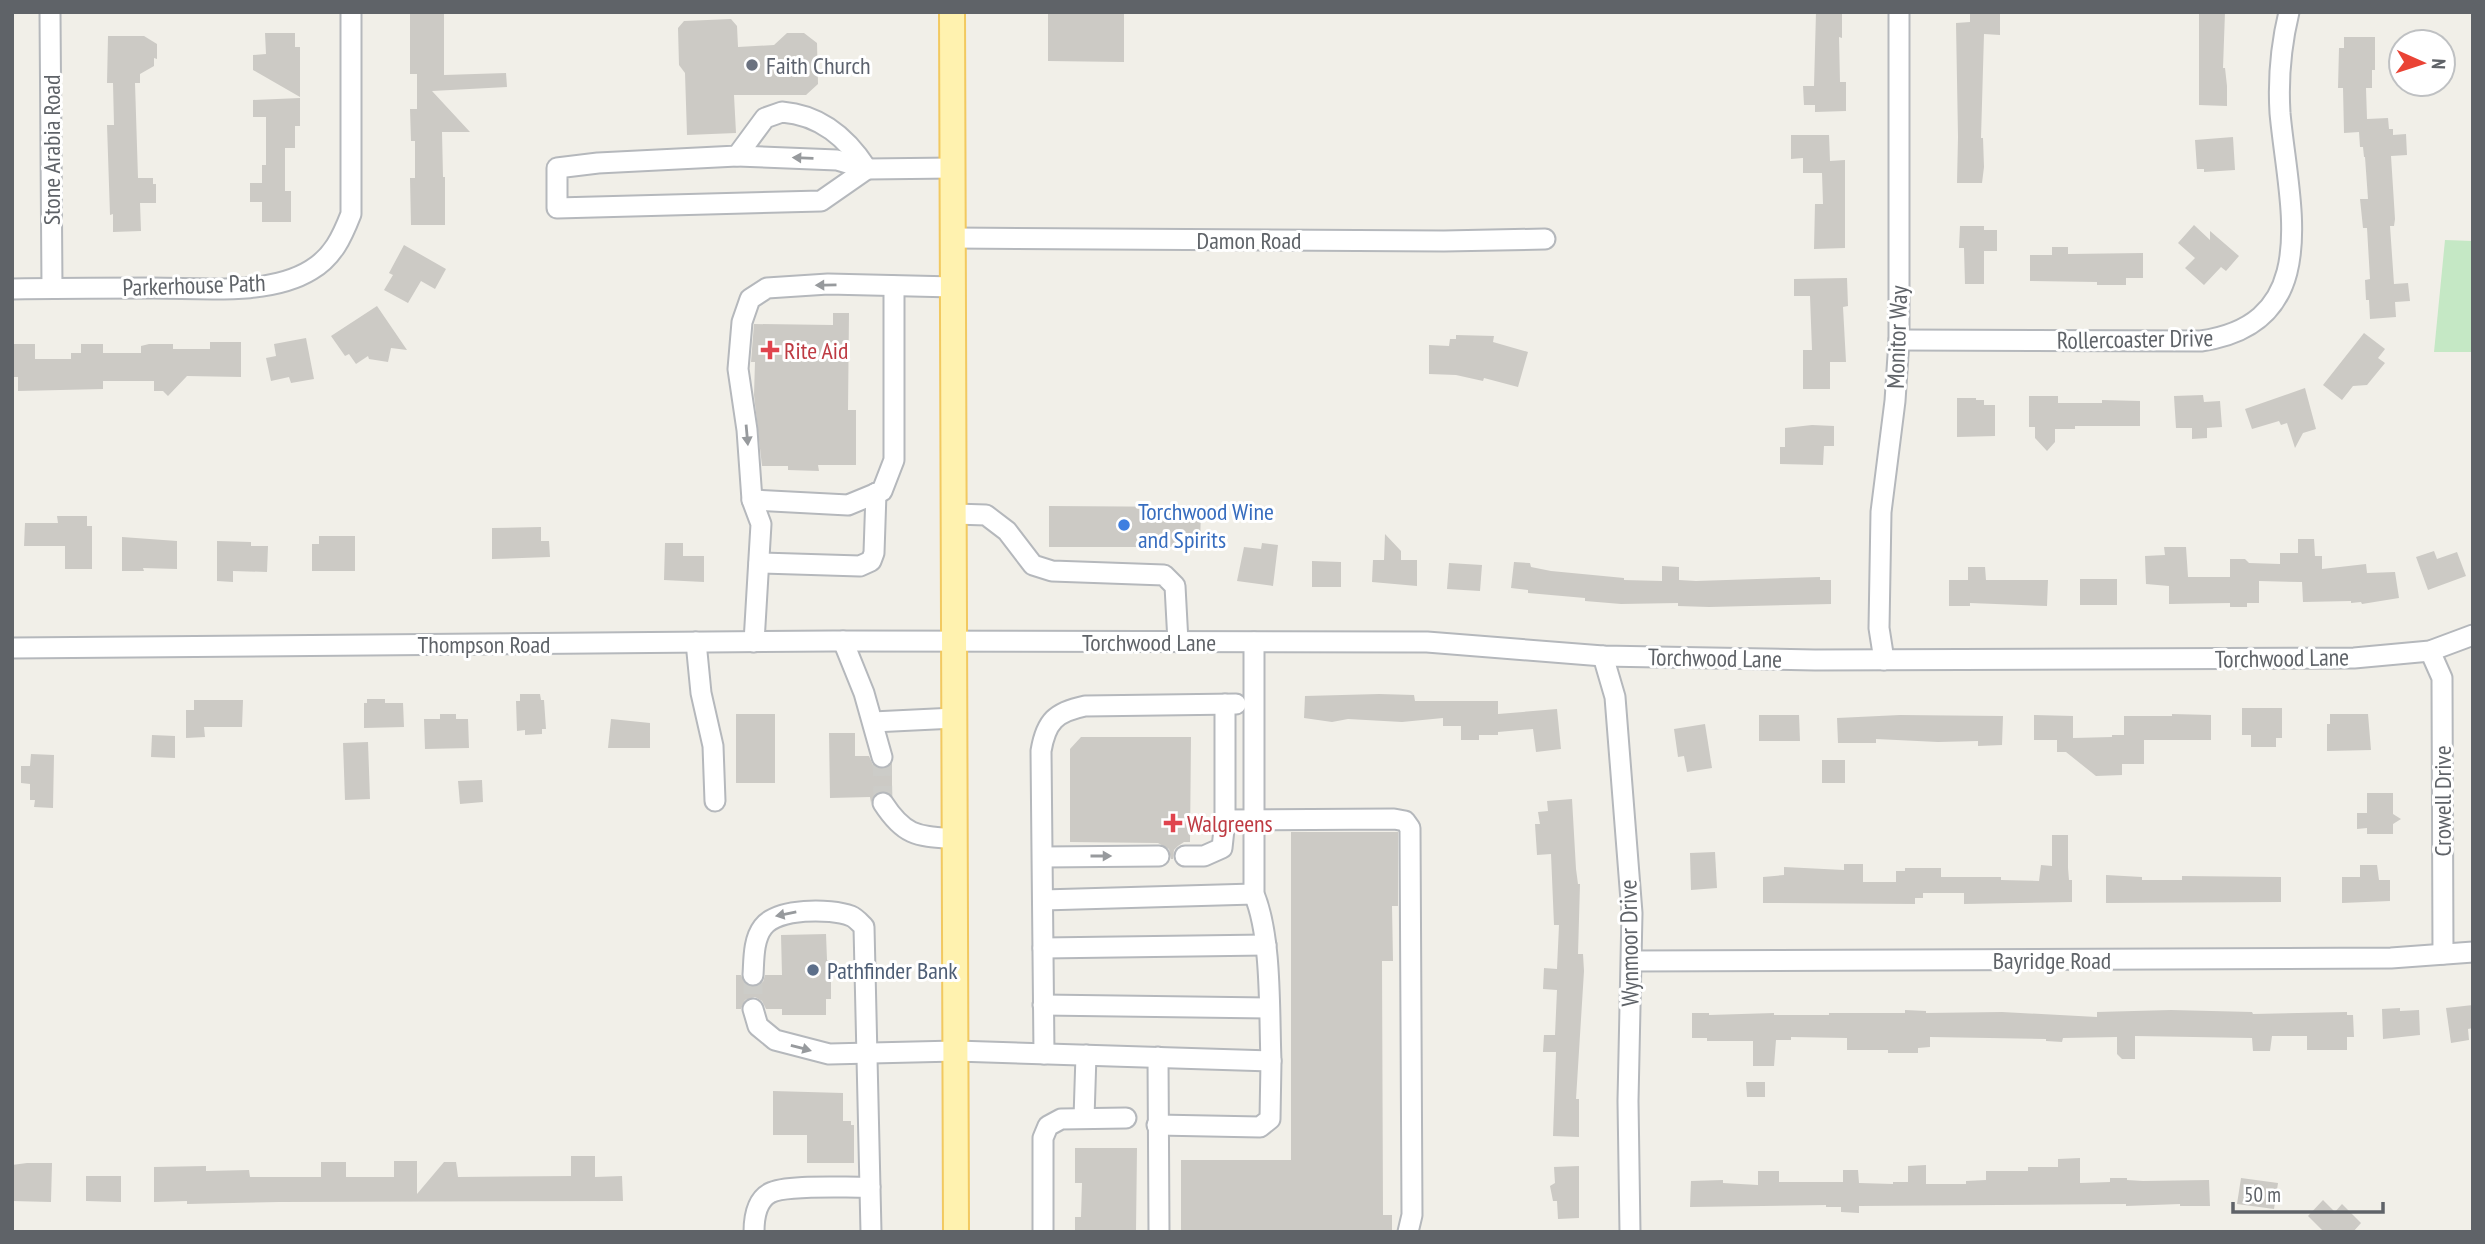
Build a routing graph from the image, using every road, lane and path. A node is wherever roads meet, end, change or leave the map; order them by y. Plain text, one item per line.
1 (50, 12) edge
2 (351, 12) edge
3 (952, 12) edge
4 (1899, 12) edge
5 (2289, 12) edge
6 (737, 156) junction
7 (953, 168) junction
8 (867, 169) junction
9 (954, 238) junction
10 (1545, 239) dead end
11 (894, 286) junction
12 (954, 287) junction
13 (52, 288) junction
14 (12, 289) edge
15 (1899, 340) junction
16 (876, 493) junction
17 (752, 500) junction
18 (955, 514) junction
19 (759, 563) junction
20 (2473, 635) edge
21 (843, 641) junction
22 (955, 641) junction
23 (696, 642) junction
24 (754, 642) junction
25 (1178, 642) junction
26 (1254, 642) junction
27 (12, 648) edge
28 (2430, 651) junction
29 (1603, 656) junction
30 (1884, 660) junction
31 (1254, 703) junction
32 (1225, 704) junction
33 (955, 718) junction
34 (873, 722) junction
35 (882, 757) tunnel mouth
36 (715, 801) dead end
37 (883, 803) tunnel mouth
38 (1225, 820) junction
39 (1254, 821) junction
40 (956, 839) junction
41 (1159, 856) dead end
42 (1185, 856) dead end
43 (1043, 857) junction
44 (1254, 894) junction
45 (1042, 900) junction
46 (1266, 945) junction
47 (1043, 948) junction
48 (2473, 952) edge
49 (2442, 954) junction
50 (1632, 961) junction
51 (753, 975) tunnel mouth
52 (1043, 1005) junction
53 (1268, 1007) junction
54 (753, 1009) tunnel mouth
55 (956, 1051) junction
56 (868, 1054) junction
57 (1044, 1054) junction
58 (1086, 1055) junction
59 (1158, 1057) junction
60 (1271, 1061) junction
61 (1084, 1118) junction
62 (1126, 1118) dead end
63 (1157, 1125) junction
64 (870, 1187) junction
65 (754, 1232) edge
66 (871, 1232) edge
67 (956, 1232) edge
68 (1043, 1232) edge
69 (1159, 1232) edge
70 (1408, 1232) edge
71 (1630, 1232) edge

1 - 13 street, Stone Arabia Road
2 - 13 street, Parkerhouse Path
3 - 7 main road
4 - 15 street, Monitor Way
5 - 15 street, Rollercoaster Drive
8 -> 6 street
6 - 8 street
6 - 8 street
7 - 8 street
7 - 9 main road
9 - 10 street, Damon Road
9 - 12 main road
11 - 12 street
11 - 16 street
11 -> 17 street
12 - 18 main road
13 - 14 street, Parkerhouse Path
15 - 30 street, Monitor Way
16 - 17 street
16 - 19 street
17 - 19 street
18 - 22 main road
18 - 25 street
19 - 24 street
20 - 28 street, Torchwood Lane
21 - 22 street, Thompson Road
21 - 24 street, Thompson Road
21 - 34 street
22 - 25 street, Torchwood Lane
22 - 33 main road
23 - 24 street, Thompson Road
23 - 27 street, Thompson Road
23 - 36 street
25 - 26 street, Torchwood Lane
26 - 29 street, Torchwood Lane
26 - 31 street
28 - 30 street, Torchwood Lane
28 - 49 street, Crowell Drive
29 - 30 street, Torchwood Lane
29 - 50 street, Wynmoor Drive
31 - 32 street
31 - 39 street
32 - 38 street
32 - 43 street
33 - 34 street
33 - 40 main road
34 - 35 street
37 - 40 street
38 - 39 street
38 - 42 street
39 - 44 street
39 - 70 street
40 - 55 main road
43 -> 41 street
43 - 45 street
44 - 45 street
44 - 46 street
45 - 47 street
46 - 47 street
46 - 53 street
47 - 52 street
48 - 49 street, Bayridge Road
49 - 50 street, Bayridge Road
50 - 71 street, Wynmoor Drive
56 -> 51 street
52 - 53 street
52 - 57 street
53 - 60 street
54 -> 56 street
55 - 56 street
55 - 57 street
55 - 67 main road
56 - 64 street
57 - 58 street
58 - 59 street
58 - 61 street
59 - 60 street
59 - 63 street
60 - 63 street
61 - 62 street
61 - 68 street
63 - 69 street
64 - 65 street
64 - 66 street

